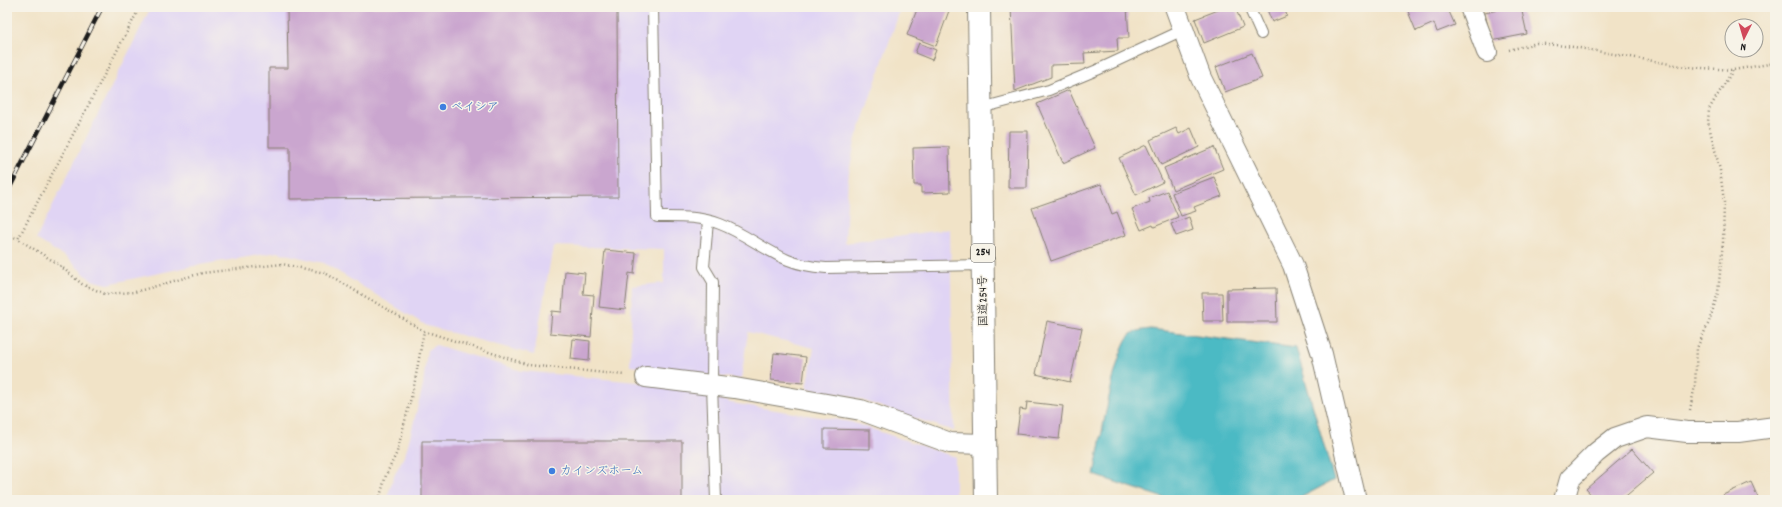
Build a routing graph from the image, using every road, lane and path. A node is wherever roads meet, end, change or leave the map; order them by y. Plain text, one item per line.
1 (140, 7) edge
2 (653, 7) edge
3 (979, 7) edge
4 (1175, 7) edge
5 (1249, 7) edge
6 (1470, 7) edge
7 (1183, 30) junction
8 (1261, 34) dead end
9 (1488, 52) joint
10 (1775, 63) edge
11 (1733, 70) junction
12 (981, 108) junction
13 (708, 221) junction
14 (7, 234) edge
15 (18, 239) junction
16 (983, 265) junction
17 (424, 331) junction
18 (646, 377) joint
19 (712, 385) junction
20 (1775, 427) edge
21 (1686, 432) junction
22 (986, 444) junction
23 (379, 500) edge
24 (716, 500) edge
25 (986, 500) edge
26 (1356, 500) edge
27 (1564, 500) edge

1 - 15 path
2 - 13 lane
3 - 12 highway, 国道254号 / 254
4 - 7 street
5 - 8 lane
6 - 9 street
7 - 12 lane
7 - 26 street
9 - 11 path
10 - 11 path
11 - 21 path
12 - 16 highway, 国道254号 / 254
13 - 16 lane
13 - 19 lane
14 - 15 path
15 - 17 path
16 - 22 highway, 国道254号 / 254
17 - 18 path
17 - 23 path
18 - 19 street
19 - 22 street
19 - 24 lane
20 - 21 street
21 - 27 street
22 - 25 highway, 国道254号 / 254

